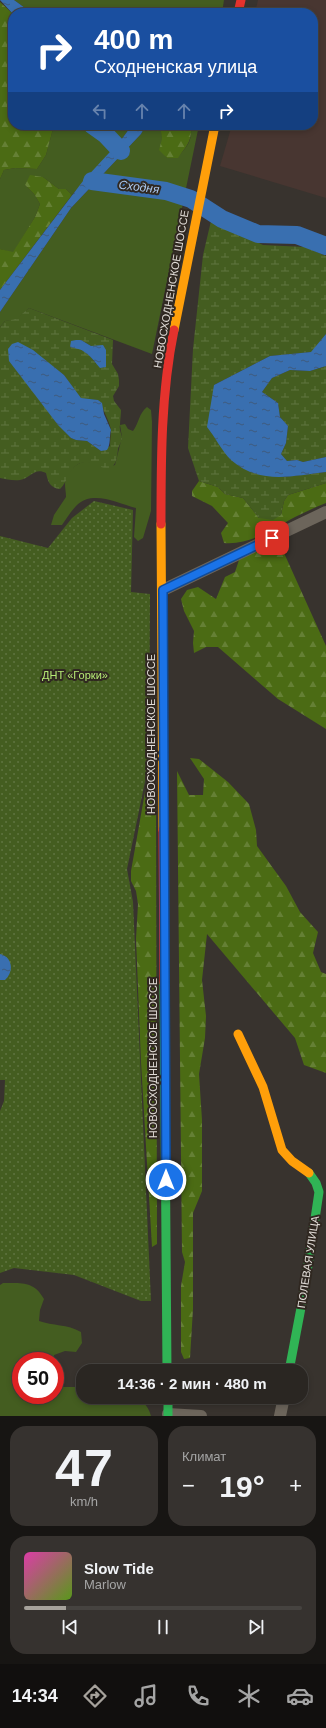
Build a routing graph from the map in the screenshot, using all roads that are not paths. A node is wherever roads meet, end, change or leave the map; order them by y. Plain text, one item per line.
1 (214, 130) edge
2 (326, 512) edge
3 (163, 590) junction
4 (238, 1034) dead end
5 (168, 1364) edge
6 (290, 1364) edge
7 (168, 1404) edge
8 (283, 1404) edge
9 (168, 1415) edge
10 (201, 1416) edge
11 (280, 1416) edge

1 - 3 main road, НОВОСХОДНЕНСКОЕ ШОССЕ
2 - 3 street
3 - 5 main road, НОВОСХОДНЕНСКОЕ ШОССЕ
4 - 6 main road, ПОЛЕВАЯ УЛИЦА
7 - 9 main road
8 - 11 street
9 - 10 street

